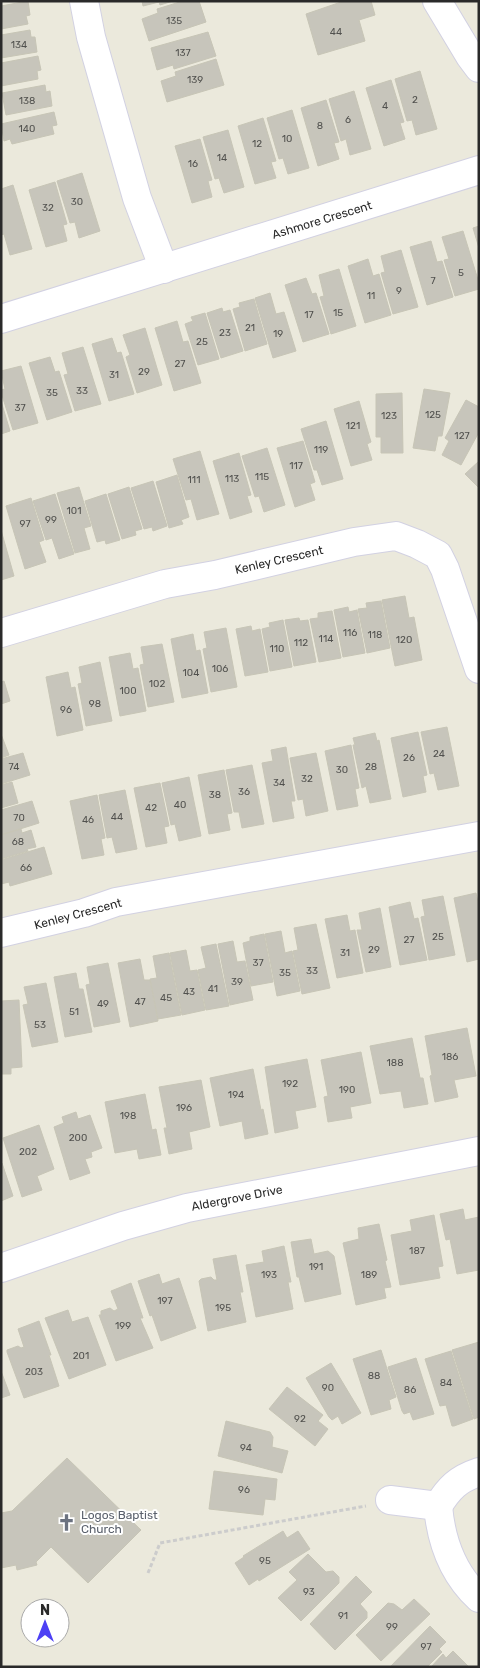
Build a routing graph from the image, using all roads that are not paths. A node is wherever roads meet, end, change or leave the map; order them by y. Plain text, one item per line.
1 (84, 1) edge
2 (437, 1) edge
3 (479, 68) edge
4 (479, 170) edge
5 (164, 269) junction
6 (1, 318) edge
7 (1, 633) edge
8 (479, 669) edge
9 (479, 836) edge
10 (1, 933) edge
11 (479, 1150) edge
12 (1, 1268) edge
13 (479, 1472) edge
14 (390, 1500) road end
15 (438, 1506) junction
16 (479, 1598) edge

1 - 5 street
2 - 3 street
4 - 5 street, Ashmore Crescent
5 - 6 street, Ashmore Crescent
7 - 8 street, Kenley Crescent
9 - 10 street, Kenley Crescent
11 - 12 street, Aldergrove Drive
13 - 15 street
14 - 15 street
15 - 16 street

